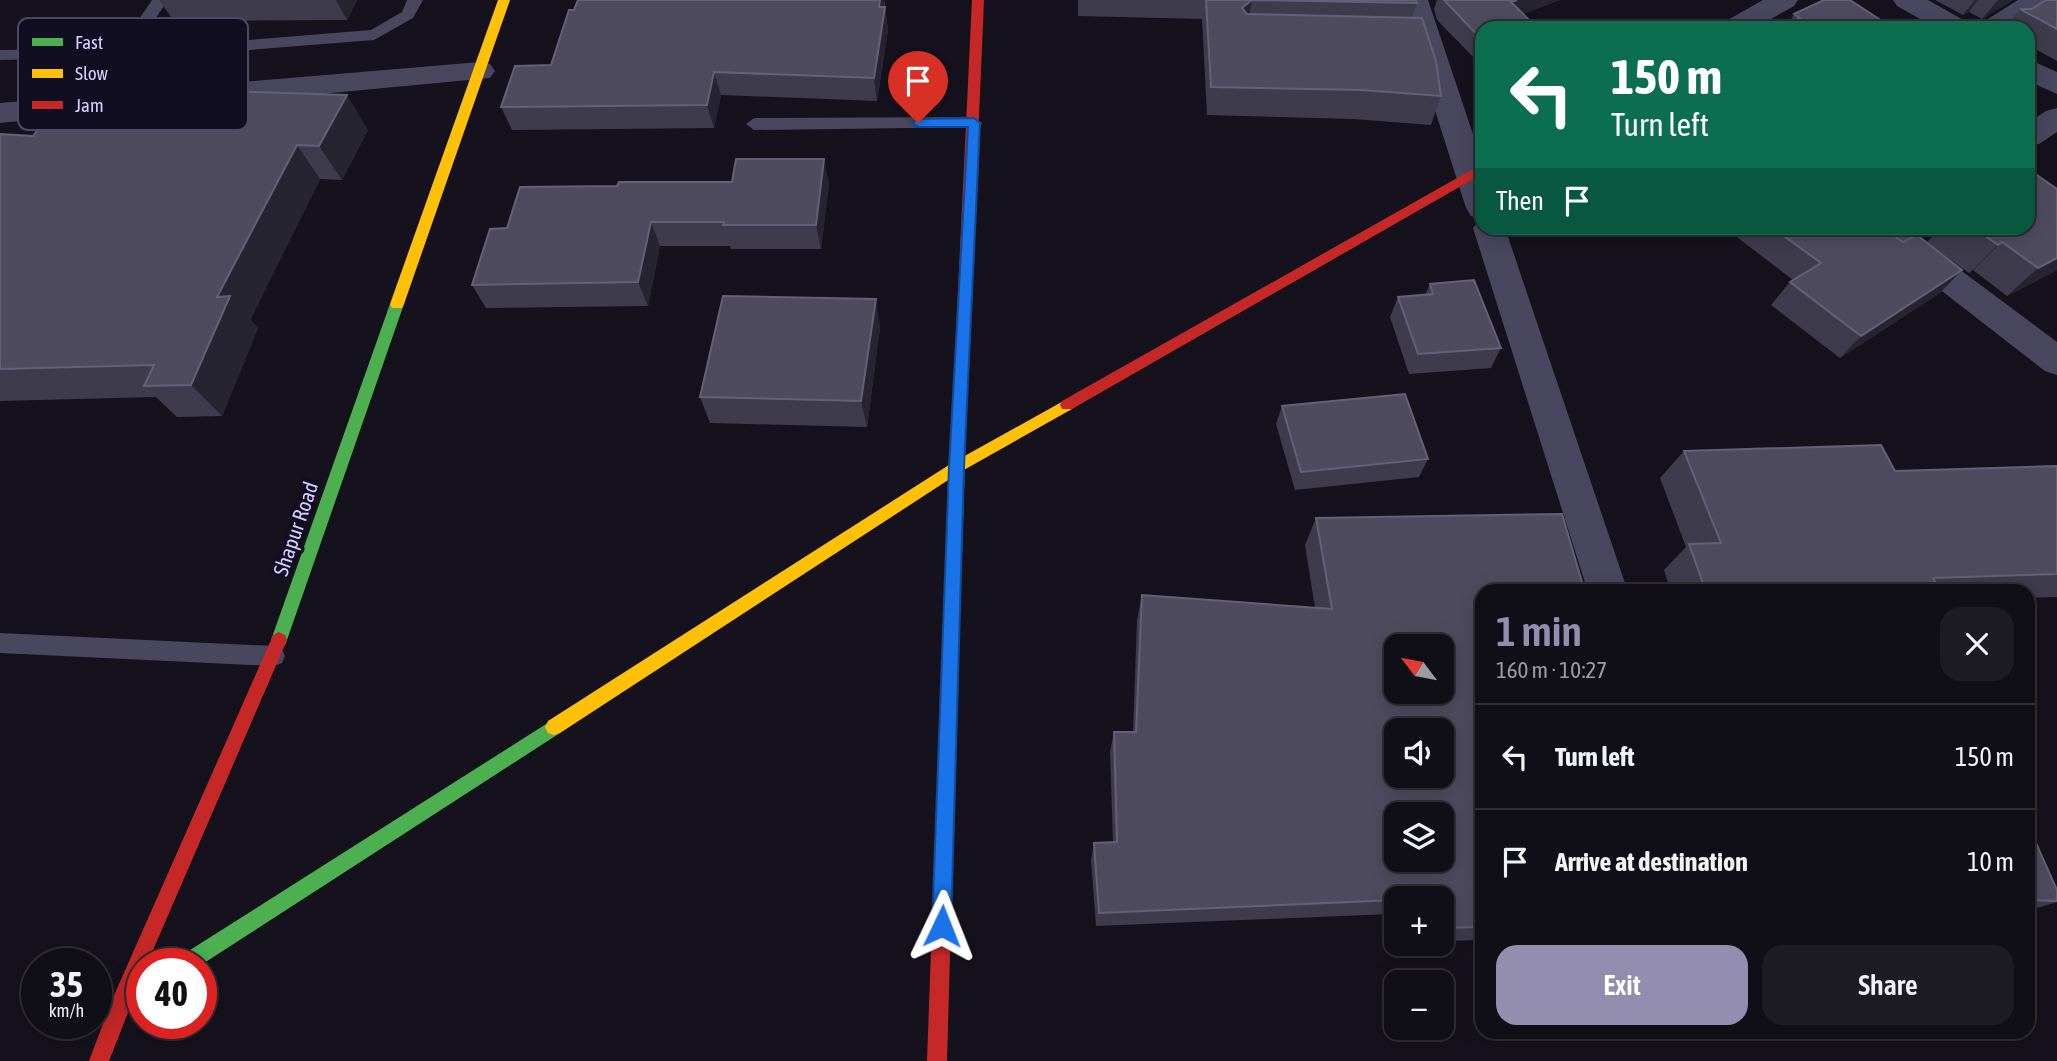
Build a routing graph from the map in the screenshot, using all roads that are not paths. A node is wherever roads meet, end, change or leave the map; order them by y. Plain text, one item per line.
1 (160, 0) edge
2 (415, 0) edge
3 (504, 0) edge
4 (978, 0) edge
5 (1414, 0) edge
6 (1784, 0) edge
7 (1907, 0) edge
8 (2038, 0) edge
9 (148, 18) edge
10 (1746, 21) edge
11 (1944, 21) edge
12 (2004, 21) edge
13 (248, 45) edge
14 (0, 55) edge
15 (18, 55) edge
16 (480, 71) junction
17 (2035, 72) edge
18 (2057, 84) edge
19 (248, 91) edge
20 (18, 111) edge
21 (0, 113) edge
22 (2057, 118) edge
23 (974, 123) junction
24 (754, 124) dead end
25 (2035, 132) edge
26 (1475, 167) edge
27 (1475, 172) edge
28 (1491, 235) edge
29 (1896, 235) edge
30 (2057, 361) edge
31 (957, 467) junction
32 (1605, 584) edge
33 (0, 643) edge
34 (274, 656) junction
35 (153, 948) edge
36 (211, 948) edge
37 (126, 1010) edge
38 (99, 1061) edge
39 (937, 1061) edge

1 - 9 lane
2 - 13 lane
3 - 16 street, Shapur Road
4 - 23 street
5 - 26 street
6 - 10 street
7 - 11 street
8 - 12 street
14 - 15 lane
16 - 19 street
16 - 34 street, Shapur Road
17 - 18 street
20 - 21 street
22 - 25 street
23 - 24 lane
23 - 31 street
27 - 31 street
28 - 32 street
29 - 30 street
31 - 36 street
31 - 39 street
33 - 34 lane
34 - 35 street, Shapur Road
37 - 38 street, Shapur Road

